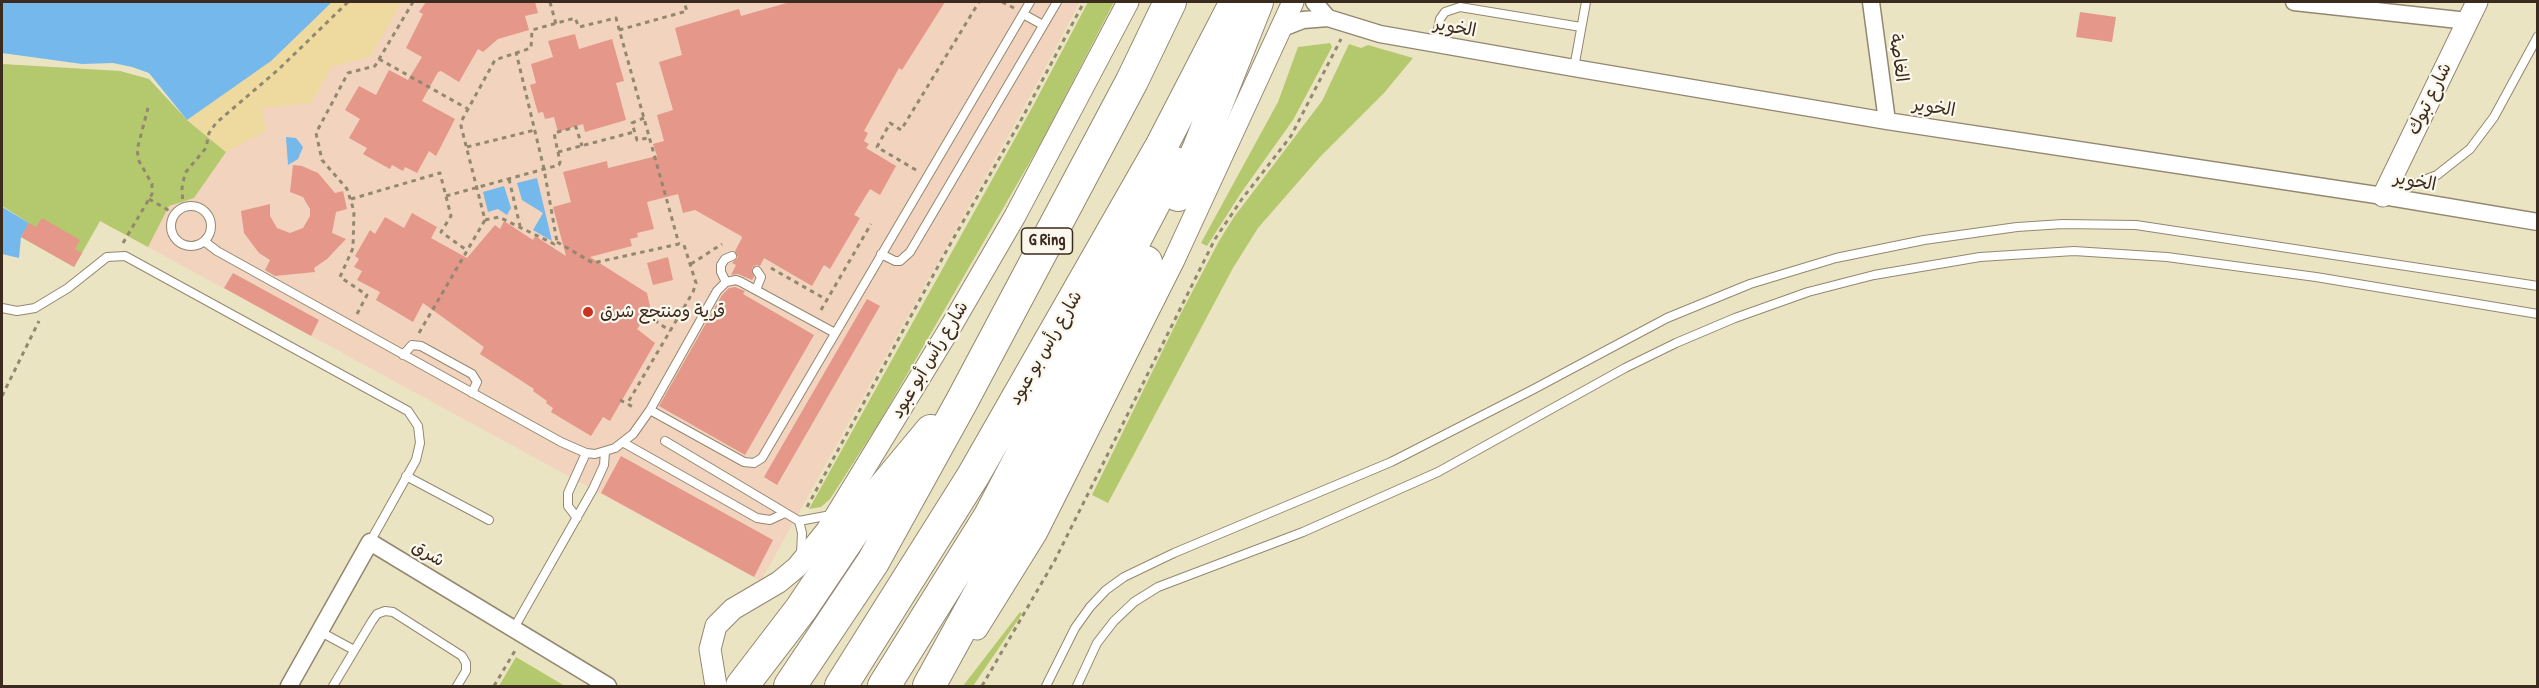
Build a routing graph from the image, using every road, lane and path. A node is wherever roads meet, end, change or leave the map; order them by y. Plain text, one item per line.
1 (348, 2) edge
2 (412, 2) edge
3 (550, 2) edge
4 (684, 2) edge
5 (979, 2) edge
6 (1030, 2) edge
7 (1056, 2) edge
8 (1084, 2) edge
9 (1128, 2) edge
10 (1161, 2) edge
11 (1170, 2) edge
12 (1236, 2) edge
13 (1257, 2) edge
14 (1293, 2) edge
15 (1314, 2) edge
16 (1586, 2) edge
17 (1871, 2) edge
18 (2294, 2) edge
19 (2321, 3) edge
20 (2473, 11) edge
21 (1023, 14) junction
22 (1328, 18) junction
23 (556, 24) junction
24 (1043, 25) junction
25 (1347, 25) junction
26 (1581, 27) junction
27 (1280, 29) junction
28 (619, 30) junction
29 (2538, 36) edge
30 (1435, 44) junction
31 (516, 52) junction
32 (379, 59) junction
33 (1574, 68) junction
34 (1132, 81) junction
35 (148, 108) dead end
36 (468, 109) junction
37 (644, 118) junction
38 (1887, 121) junction
39 (535, 130) junction
40 (634, 132) junction
41 (649, 137) junction
42 (582, 146) junction
43 (467, 147) junction
44 (558, 152) junction
45 (544, 169) junction
46 (926, 176) junction
47 (509, 178) junction
48 (477, 187) junction
49 (446, 196) junction
50 (2383, 196) junction
51 (149, 199) junction
52 (351, 199) junction
53 (183, 208) junction
54 (175, 214) junction
55 (484, 220) junction
56 (2538, 222) edge
57 (872, 224) dead end
58 (520, 225) junction
59 (127, 235) dead end
60 (204, 241) junction
61 (557, 242) junction
62 (679, 244) junction
63 (465, 249) junction
64 (881, 254) junction
65 (732, 256) dead end
66 (760, 267) joint
67 (726, 282) junction
68 (2538, 286) edge
69 (756, 290) junction
70 (53, 299) junction
71 (827, 300) junction
72 (2, 308) edge
73 (2538, 314) edge
74 (647, 315) dead end
75 (814, 322) junction
76 (350, 325) junction
77 (670, 331) junction
78 (835, 333) junction
79 (412, 345) junction
80 (403, 354) junction
81 (472, 393) junction
82 (2, 396) edge
83 (962, 401) junction
84 (627, 404) dead end
85 (650, 410) junction
86 (665, 441) dead end
87 (624, 443) junction
88 (605, 452) junction
89 (586, 453) junction
90 (406, 476) junction
91 (839, 510) junction
92 (785, 513) junction
93 (577, 518) junction
94 (489, 520) dead end
95 (799, 521) junction
96 (370, 542) junction
97 (797, 567) junction
98 (320, 631) junction
99 (519, 631) junction
100 (354, 650) junction
101 (720, 684) edge
102 (289, 687) edge
103 (333, 687) edge
104 (457, 687) edge
105 (494, 687) edge
106 (608, 687) edge
107 (790, 687) edge
108 (842, 687) edge
109 (884, 687) edge
110 (929, 687) edge
111 (938, 687) edge
112 (982, 687) edge
113 (1046, 687) edge
114 (1077, 687) edge

1 - 53 path
2 - 32 path
3 - 23 path
4 - 28 path
5 - 46 path
6 - 21 lane
7 - 24 lane
8 - 95 path
9 - 91 street, شارع رأس أبو عبود
10 - 34 highway
11 - 34 highway, G Ring
12 - 108 highway, شارع رأس بو عبود
13 - 109 highway
13 - 110 highway
14 - 27 street
15 - 22 street, الخوير
16 - 26 lane
17 - 38 street, الغاصة
18 - 19 street
19 - 20 street
20 - 50 street, شارع تبوك
21 - 24 lane
21 - 46 lane
22 - 25 street, الخوير
22 - 27 street, الخوير
23 - 28 path
23 - 31 path
24 - 64 lane
25 - 30 street, الخوير
25 - 112 path
26 - 30 lane
26 - 33 lane
27 - 111 street
28 - 37 path
29 - 50 lane
30 - 33 street, الخوير
31 - 36 path
31 - 39 path
32 - 36 path
32 - 52 path
33 - 38 street, الخوير
34 - 83 highway, G Ring
35 - 51 path
36 - 43 path
37 - 40 path
37 - 41 path
38 - 50 street, الخوير
39 - 43 path
39 - 45 path
40 - 41 path
40 - 42 path
41 - 62 path
42 - 44 path
42 - 44 path
43 - 48 path
44 - 45 path
45 - 47 path
45 - 61 path
46 - 64 lane
47 - 48 path
47 - 58 path
48 - 49 path
48 - 55 path
49 - 52 path
49 - 63 path
50 - 56 street, الخوير
51 - 54 path
51 - 59 path
52 - 76 path
53 - 54 lane
53 - 60 lane
54 - 60 lane
55 - 58 path
55 - 63 path
57 - 71 path
58 - 61 path
60 - 76 lane
61 - 62 path
62 - 77 path
63 - 79 path
64 - 78 lane
65 - 67 lane
66 - 69 lane
66 - 71 path
67 - 69 lane
67 - 85 lane
68 - 113 lane
69 - 75 lane
70 - 72 lane
70 - 82 path
70 - 90 lane
71 - 75 path
73 - 114 lane
74 - 77 path
75 - 78 lane
76 - 80 lane
77 - 84 path
78 - 85 lane
79 - 80 lane
79 - 81 lane
80 - 81 lane
81 - 89 lane
83 - 101 highway
83 - 107 highway
85 - 87 lane
86 - 92 lane
87 - 88 lane
87 - 92 lane
88 - 89 lane
88 - 93 lane
89 - 93 lane
90 - 94 lane
90 - 96 lane
91 - 95 lane
91 - 97 street, شارع رأس أبو عبود
92 - 95 lane
93 - 99 lane
95 - 97 lane
96 - 98 street
96 - 99 street, شرق
97 - 101 street, شارع رأس أبو عبود
98 - 100 lane
98 - 102 street
99 - 105 path
99 - 106 street, شرق
100 - 103 lane
100 - 104 lane

